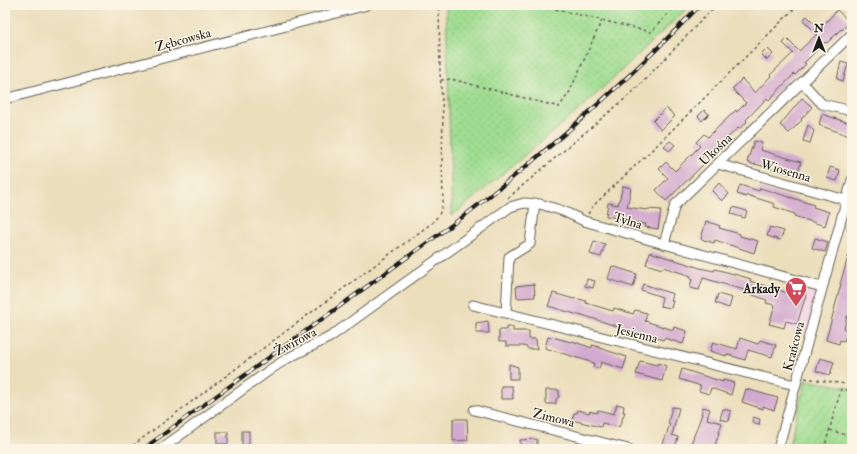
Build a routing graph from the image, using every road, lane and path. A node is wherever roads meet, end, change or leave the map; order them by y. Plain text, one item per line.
1 (367, 5) edge
2 (439, 5) edge
3 (538, 5) edge
4 (676, 5) edge
5 (716, 5) edge
6 (798, 5) edge
7 (602, 20) junction
8 (852, 34) edge
9 (441, 80) junction
10 (802, 82) junction
11 (5, 99) edge
12 (852, 111) edge
13 (718, 164) junction
14 (852, 180) edge
15 (846, 200) junction
16 (535, 203) junction
17 (502, 212) junction
18 (584, 221) junction
19 (664, 244) junction
20 (441, 256) joint
21 (822, 287) junction
22 (473, 305) dead end
23 (506, 313) junction
24 (796, 381) junction
25 (852, 385) edge
26 (852, 391) edge
27 (474, 410) dead end
28 (830, 430) junction
29 (852, 437) edge
30 (128, 449) edge
31 (161, 449) edge
32 (628, 449) edge
33 (778, 449) edge
34 (824, 449) edge

1 - 11 street, Zębcowska
2 - 9 path
3 - 7 path
4 - 7 path
5 - 17 path
6 - 18 path
7 - 9 path
8 - 10 street, Ukośna
9 - 30 path
10 - 12 street
10 - 13 street, Ukośna
13 - 15 street, Wiosenna
13 - 19 street, Ukośna
14 - 15 street, Krańcowa
15 - 21 street, Krańcowa
16 - 17 street, Tylna
16 - 18 street, Tylna
16 - 23 street
17 - 20 street, Tylna
18 - 19 street, Tylna
19 - 21 street, Tylna
20 - 31 street, Żwirowa
21 - 24 street, Krańcowa
22 - 23 street, Jesienna
23 - 24 street, Jesienna
24 - 25 path
24 - 33 street, Krańcowa
26 - 28 path
27 - 32 street, Zimowa
28 - 29 path
28 - 34 path

